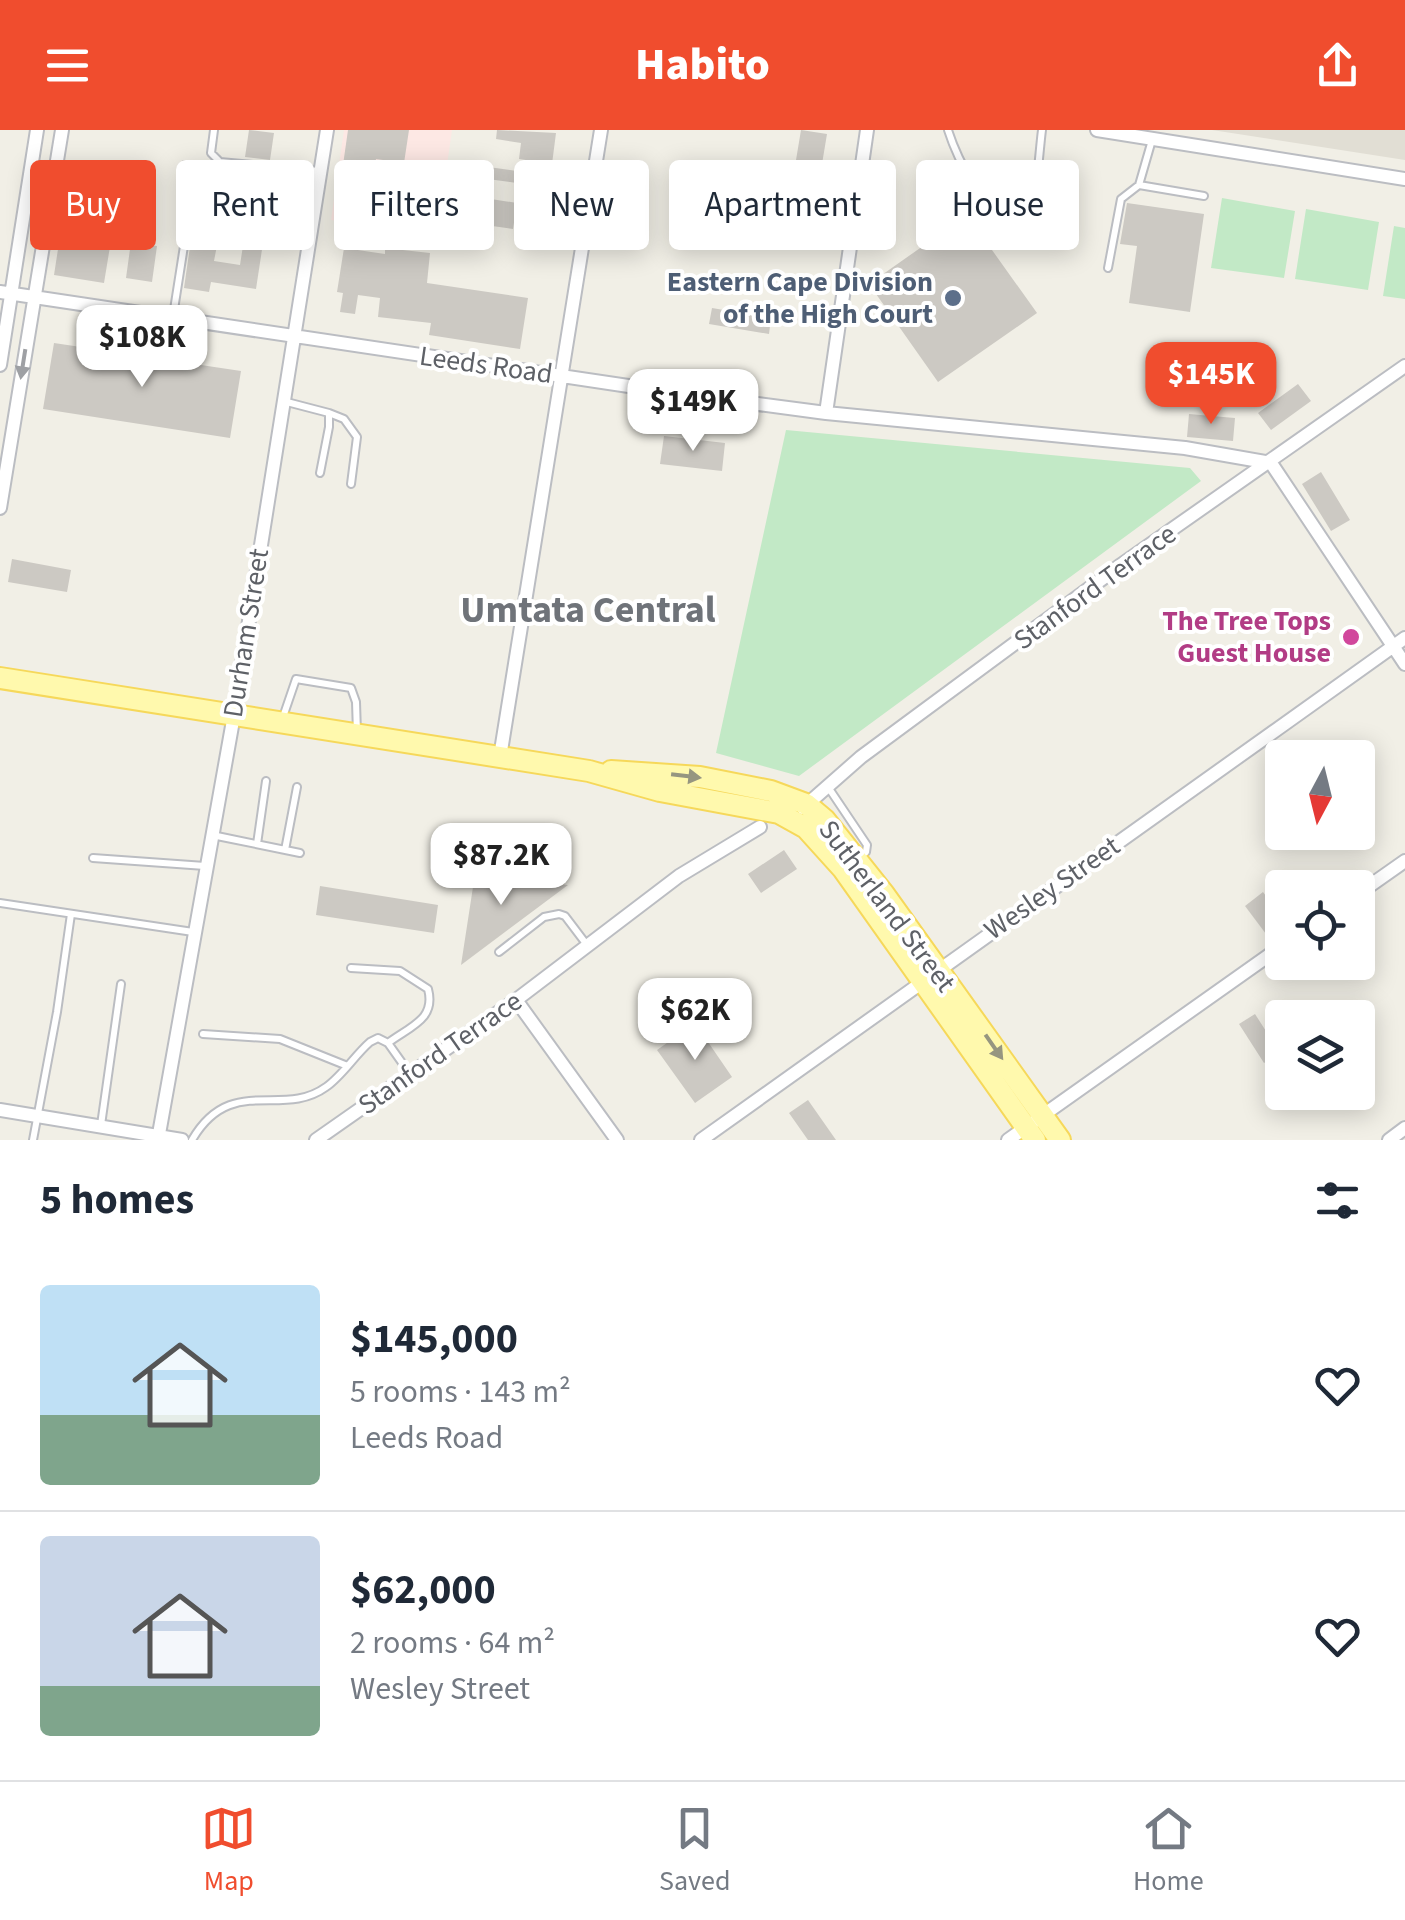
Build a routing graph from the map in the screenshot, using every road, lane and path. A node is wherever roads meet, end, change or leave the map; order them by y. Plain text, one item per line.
1 (37, 130) edge
2 (62, 130) edge
3 (214, 130) edge
4 (327, 130) edge
5 (601, 130) edge
6 (867, 130) edge
7 (948, 130) edge
8 (1042, 130) edge
9 (1097, 130) edge
10 (1152, 139) junction
11 (320, 172) junction
12 (1405, 179) edge
13 (1138, 186) junction
14 (1204, 196) dead end
15 (183, 250) edge
16 (1108, 268) dead end
17 (6, 293) edge
18 (34, 298) junction
19 (173, 316) junction
20 (293, 336) junction
21 (0, 365) edge
22 (1405, 366) edge
23 (561, 376) junction
24 (284, 401) junction
25 (329, 413) junction
26 (826, 413) junction
27 (1271, 462) junction
28 (320, 473) dead end
29 (350, 484) dead end
30 (0, 508) edge
31 (1399, 643) edge
32 (1405, 664) edge
33 (0, 678) edge
34 (234, 714) junction
35 (281, 722) junction
36 (357, 734) junction
37 (500, 757) junction
38 (266, 781) dead end
39 (827, 786) junction
40 (297, 787) dead end
41 (800, 812) junction
42 (760, 827) dead end
43 (211, 835) junction
44 (257, 844) junction
45 (286, 850) junction
46 (300, 853) dead end
47 (93, 858) dead end
48 (856, 860) junction
49 (1405, 861) edge
50 (205, 866) junction
51 (1375, 882) edge
52 (0, 903) edge
53 (72, 914) junction
54 (194, 932) junction
55 (587, 946) junction
56 (498, 952) dead end
57 (1265, 958) edge
58 (351, 968) dead end
59 (930, 974) junction
60 (121, 984) dead end
61 (516, 1000) junction
62 (204, 1034) dead end
63 (388, 1043) junction
64 (345, 1066) junction
65 (411, 1075) junction
66 (0, 1110) edge
67 (38, 1115) junction
68 (102, 1125) junction
69 (1034, 1128) edge
70 (1405, 1128) edge
71 (159, 1134) junction
72 (33, 1140) edge
73 (182, 1140) edge
74 (192, 1140) edge
75 (316, 1140) edge
76 (617, 1140) edge
77 (701, 1140) edge
78 (1008, 1140) edge
79 (1060, 1140) edge
80 (1389, 1140) edge

1 - 17 street
2 - 18 street
3 - 11 lane
4 - 11 street, Durham Street
5 - 23 street
6 - 26 street
7 - 8 lane
9 - 10 street
10 - 12 street
10 - 13 lane
11 - 20 street, Durham Street
13 - 14 lane
13 - 16 lane
15 - 19 lane
17 - 18 street, Leeds Road
17 - 21 street
18 - 19 street, Leeds Road
18 -> 30 street
19 - 20 street, Leeds Road
20 - 23 street, Leeds Road
20 - 24 street, Durham Street
22 - 27 street, Stanford Terrace
23 - 26 street, Leeds Road
23 - 37 street
24 - 25 lane
24 - 34 street, Durham Street
25 - 28 lane
25 - 29 lane
26 - 27 street, Leeds Road
27 - 31 street
27 - 39 street, Stanford Terrace
31 - 32 street
31 - 59 street, Wesley Street
33 - 34 main road, Sutherland Street
34 - 35 main road, Sutherland Street
34 - 43 street, Durham Street
35 - 36 main road, Sutherland Street
35 - 36 lane
36 - 37 main road, Sutherland Street
37 - 41 main road, Sutherland Street
38 - 44 lane
39 - 41 street, Stanford Terrace
39 - 48 lane
40 - 45 lane
41 - 48 main road, Sutherland Street
41 - 59 main road, Sutherland Street
42 - 55 street, Stanford Terrace
43 - 44 lane
43 - 50 street, Durham Street
44 - 45 lane
45 - 46 lane
47 - 50 lane
48 - 59 main road, Sutherland Street
49 - 51 street
50 - 54 street, Durham Street
52 - 53 lane
53 - 54 lane
53 - 67 lane
54 - 71 street, Durham Street
55 - 56 lane
55 - 61 street, Stanford Terrace
57 - 69 street
58 - 63 lane
59 - 69 main road, Sutherland Street
59 - 77 street, Wesley Street
60 - 68 lane
61 - 65 street, Stanford Terrace
61 - 76 street
62 - 64 lane
63 - 64 lane
63 - 65 lane
64 - 74 lane
65 - 75 street, Stanford Terrace
66 - 67 street
67 - 68 street
67 - 72 lane
68 - 71 street
69 - 78 street
69 - 79 main road, Sutherland Street
70 - 80 street
71 - 73 street

